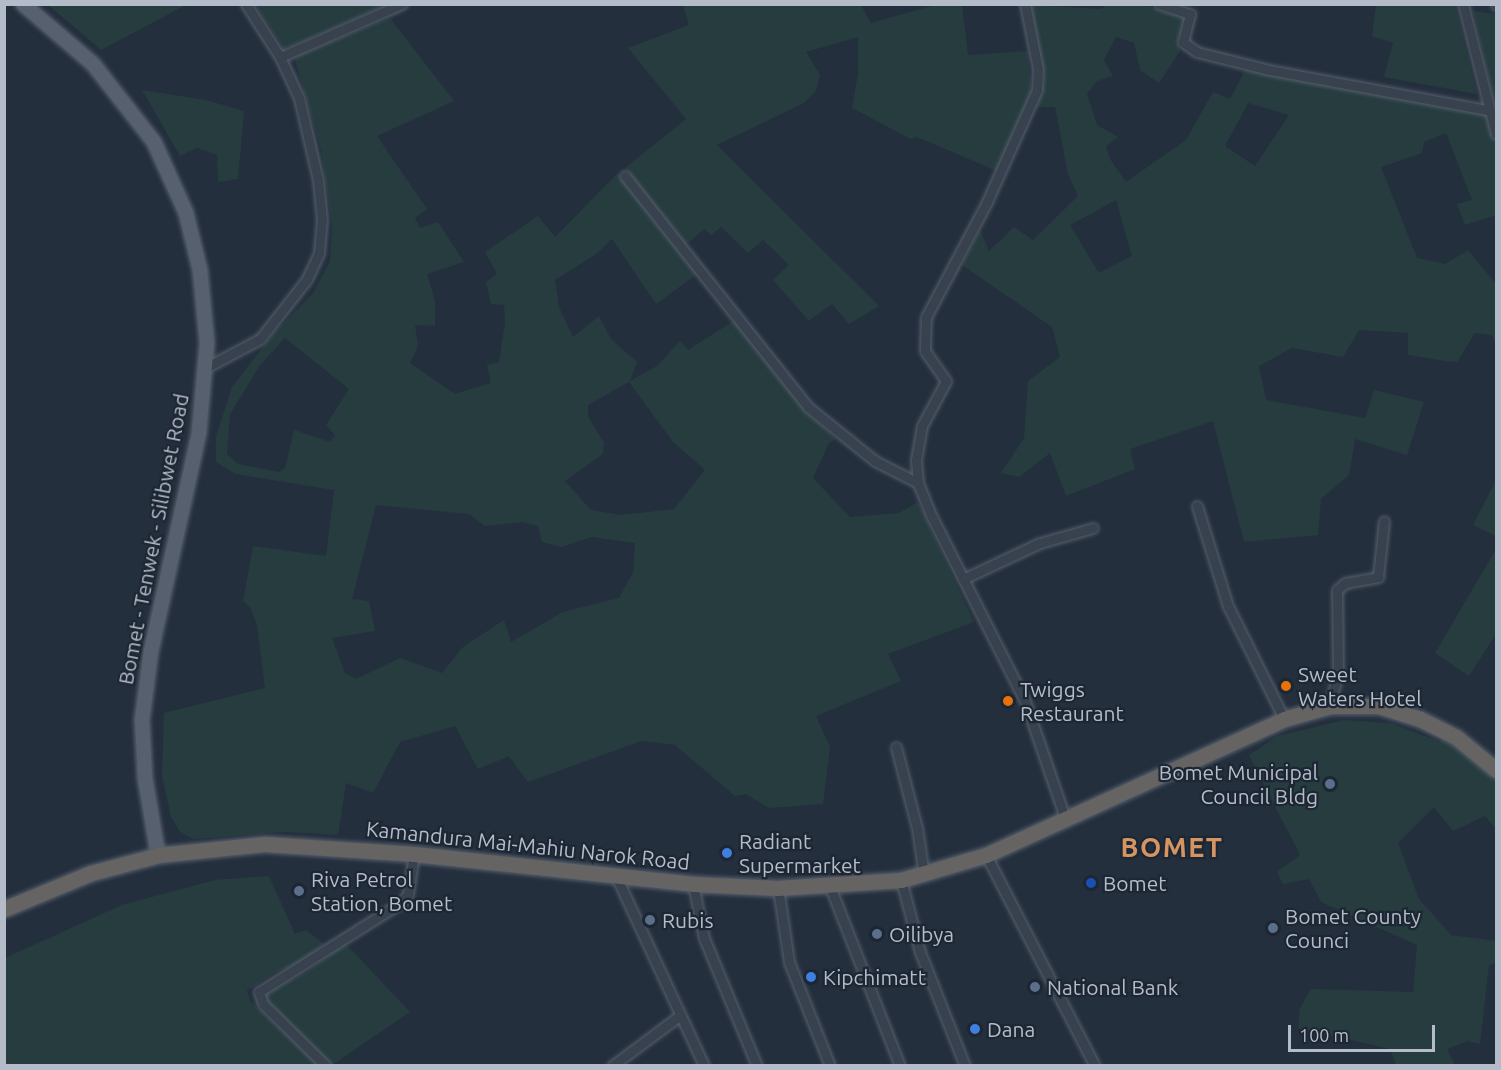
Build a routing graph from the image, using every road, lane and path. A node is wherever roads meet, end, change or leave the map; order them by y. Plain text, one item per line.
1 (23, 4) edge
2 (246, 4) edge
3 (402, 4) edge
4 (1025, 4) edge
5 (1159, 4) edge
6 (1463, 4) edge
7 (280, 57) junction
8 (1487, 110) junction
9 (1497, 134) edge
10 (625, 176) dead end
11 (205, 368) junction
12 (918, 483) junction
13 (1197, 506) dead end
14 (1384, 521) dead end
15 (1093, 528) dead end
16 (963, 579) junction
17 (1330, 706) junction
18 (1284, 719) junction
19 (896, 747) dead end
20 (1496, 769) edge
21 (1065, 818) junction
22 (414, 854) junction
23 (158, 855) junction
24 (986, 855) junction
25 (924, 875) junction
26 (616, 876) junction
27 (901, 880) junction
28 (693, 884) junction
29 (830, 884) junction
30 (778, 888) junction
31 (4, 909) edge
32 (679, 1016) junction
33 (325, 1065) edge
34 (612, 1065) edge
35 (704, 1065) edge
36 (757, 1065) edge
37 (830, 1065) edge
38 (900, 1065) edge
39 (965, 1065) edge
40 (1095, 1065) edge

1 - 11 main road, Bomet - Tenwek - Silibwet Road
2 - 7 street
3 - 7 street
4 - 12 street
5 - 8 street
6 - 8 street
7 - 11 street
8 - 9 street
10 - 12 street
11 - 23 main road, Bomet - Tenwek - Silibwet Road
12 - 16 street
13 - 18 street
14 - 17 street
15 - 16 street
16 - 21 street
17 - 18 highway, Kamandura Mai-Mahiu Narok Road
17 - 20 highway, Kamandura Mai-Mahiu Narok Road
18 - 21 highway, Kamandura Mai-Mahiu Narok Road
19 - 25 street
21 - 24 highway, Kamandura Mai-Mahiu Narok Road
22 - 23 highway, Kamandura Mai-Mahiu Narok Road
22 - 26 highway, Kamandura Mai-Mahiu Narok Road
22 - 33 street
23 - 31 highway, Kamandura Mai-Mahiu Narok Road
24 - 25 highway, Kamandura Mai-Mahiu Narok Road
24 - 40 street
25 - 27 highway, Kamandura Mai-Mahiu Narok Road
26 - 28 highway, Kamandura Mai-Mahiu Narok Road
26 - 32 street
27 - 29 highway, Kamandura Mai-Mahiu Narok Road
27 - 39 street
28 - 30 highway, Kamandura Mai-Mahiu Narok Road
28 - 36 street
29 - 30 highway, Kamandura Mai-Mahiu Narok Road
29 - 38 street
30 - 37 street
32 - 34 street
32 - 35 street

